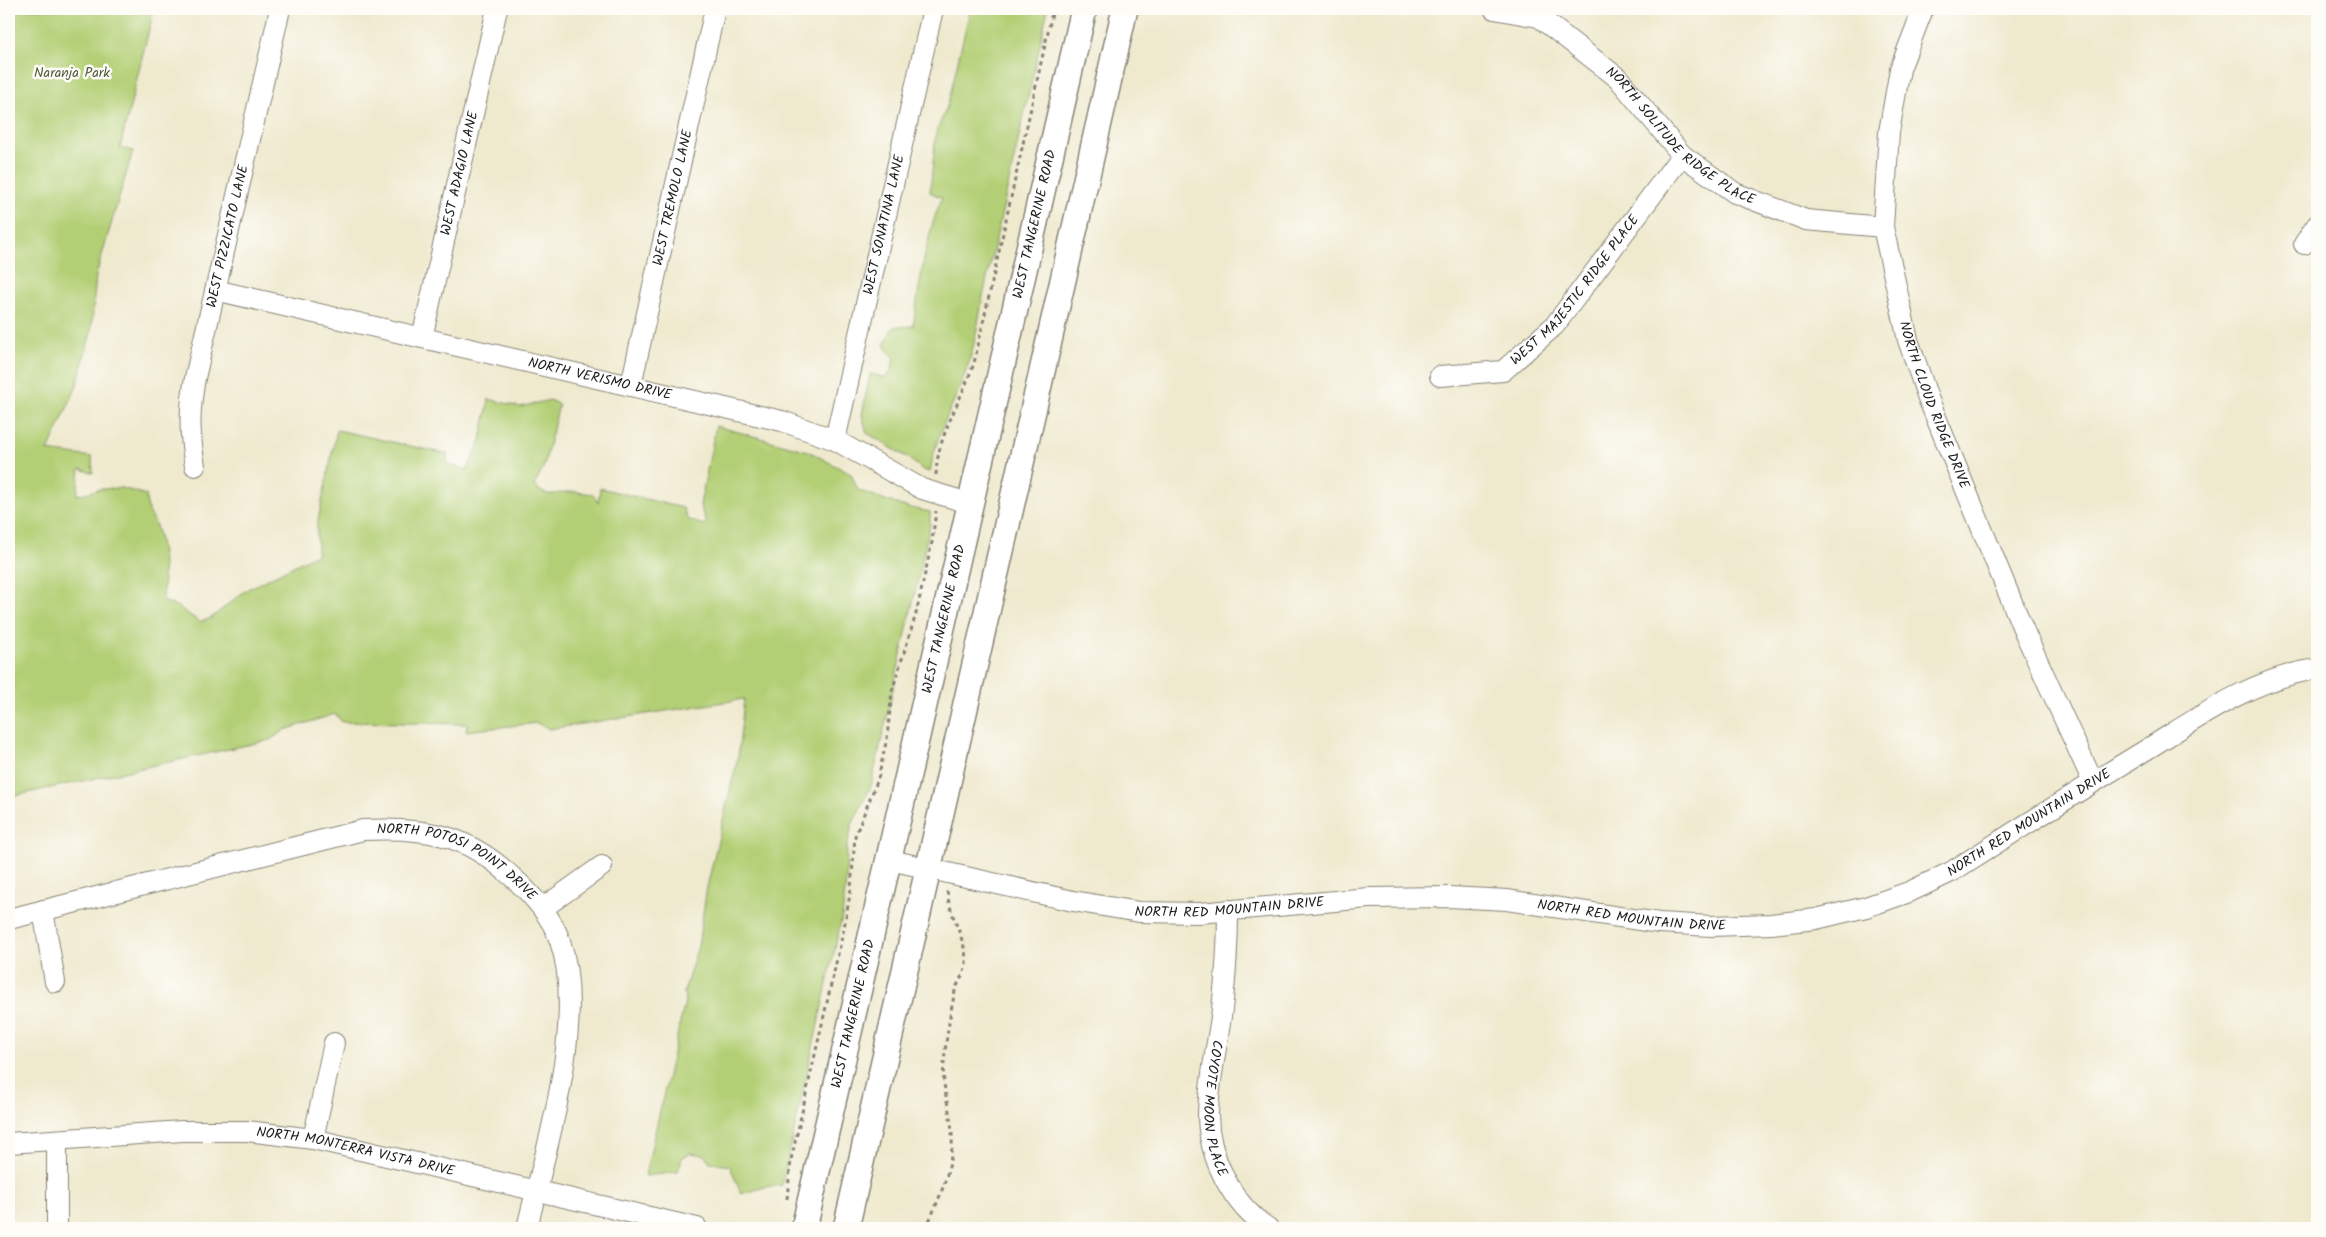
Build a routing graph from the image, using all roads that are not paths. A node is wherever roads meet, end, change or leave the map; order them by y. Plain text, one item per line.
1 (280, 9) edge
2 (497, 9) edge
3 (716, 9) edge
4 (933, 9) edge
5 (1084, 9) edge
6 (1125, 9) edge
7 (1494, 9) edge
8 (1923, 9) edge
9 (1682, 155) junction
10 (2317, 225) edge
11 (1883, 227) junction
12 (2304, 244) dead end
13 (215, 290) junction
14 (422, 338) junction
15 (1440, 376) dead end
16 (631, 385) junction
17 (835, 440) junction
18 (195, 466) dead end
19 (972, 504) junction
20 (2317, 669) edge
21 (2093, 782) junction
22 (890, 860) junction
23 (602, 866) dead end
24 (937, 871) junction
25 (543, 908) junction
26 (43, 910) junction
27 (1228, 910) junction
28 (9, 919) edge
29 (54, 982) dead end
30 (334, 1043) dead end
31 (313, 1139) junction
32 (57, 1140) junction
33 (9, 1143) edge
34 (536, 1190) junction
35 (57, 1228) edge
36 (526, 1228) edge
37 (697, 1228) edge
38 (804, 1228) edge
39 (846, 1228) edge
40 (1268, 1228) edge

1 - 13 street, WEST PIZZICATO LANE
2 - 14 street, WEST ADAGIO LANE
3 - 16 street, WEST TREMOLO LANE
4 - 17 street, WEST SONATINA LANE
5 - 19 main road, WEST TANGERINE ROAD
6 - 24 main road
7 - 9 street, NORTH SOLITUDE RIDGE PLACE
8 - 11 street, NORTH CLOUD RIDGE DRIVE
9 - 11 street, NORTH SOLITUDE RIDGE PLACE
9 - 15 street, WEST MAJESTIC RIDGE PLACE
10 - 12 street
11 - 21 street, NORTH CLOUD RIDGE DRIVE
13 - 14 street, NORTH VERISMO DRIVE
13 - 18 street, WEST PIZZICATO LANE
14 - 16 street, NORTH VERISMO DRIVE
16 - 17 street, NORTH VERISMO DRIVE
17 - 19 street, NORTH VERISMO DRIVE
19 - 22 main road, WEST TANGERINE ROAD
20 - 21 street, NORTH RED MOUNTAIN DRIVE
21 - 27 street, NORTH RED MOUNTAIN DRIVE
22 - 24 street, NORTH RED MOUNTAIN DRIVE
22 - 38 main road, WEST TANGERINE ROAD
23 - 25 street
24 - 27 street, NORTH RED MOUNTAIN DRIVE
24 - 39 main road
25 - 26 street, NORTH POTOSI POINT DRIVE
25 - 34 street, NORTH POTOSI POINT DRIVE
26 - 28 street, NORTH POTOSI POINT DRIVE
26 - 29 street
27 - 40 street, COYOTE MOON PLACE
30 - 31 street
31 - 32 street, NORTH MONTERRA VISTA DRIVE
31 - 34 street, NORTH MONTERRA VISTA DRIVE
32 - 33 street, NORTH MONTERRA VISTA DRIVE
32 - 35 street
34 - 36 street, NORTH POTOSI POINT DRIVE
34 - 37 street, NORTH MONTERRA VISTA DRIVE

